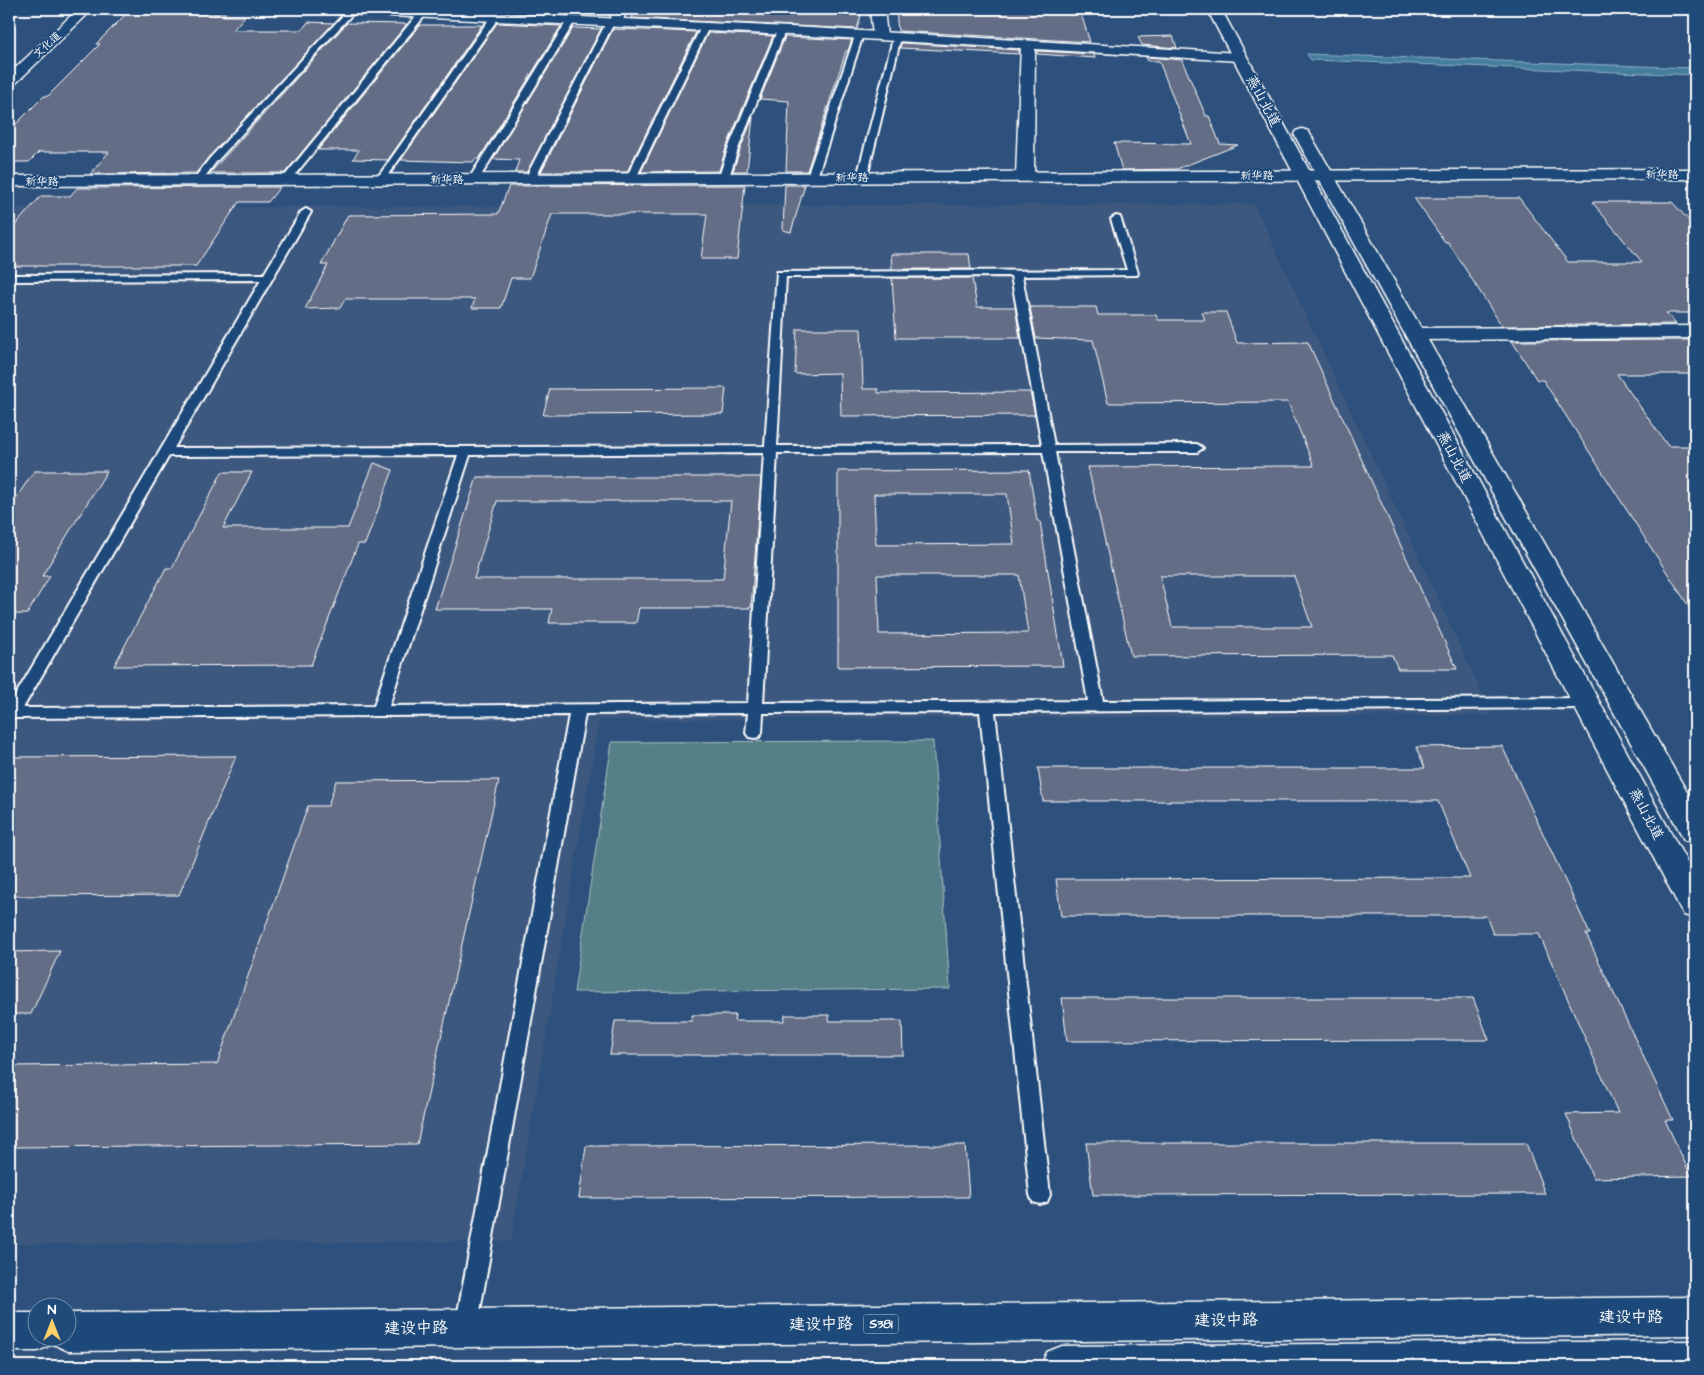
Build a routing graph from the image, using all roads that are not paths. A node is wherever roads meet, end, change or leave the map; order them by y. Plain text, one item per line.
1 (86, 9) edge
2 (326, 9) edge
3 (877, 9) edge
4 (1214, 9) edge
5 (1231, 9) edge
6 (352, 10) junction
7 (423, 13) junction
8 (488, 14) edge
9 (615, 18) edge
10 (571, 21) junction
11 (705, 27) junction
12 (781, 31) junction
13 (859, 35) junction
14 (880, 36) junction
15 (897, 37) junction
16 (1028, 45) junction
17 (1239, 57) junction
18 (9, 82) edge
19 (1695, 174) edge
20 (1314, 175) junction
21 (1025, 176) junction
22 (724, 177) junction
23 (812, 177) junction
24 (862, 177) junction
25 (530, 178) junction
26 (631, 178) junction
27 (381, 179) junction
28 (474, 179) junction
29 (198, 180) junction
30 (286, 180) junction
31 (9, 182) edge
32 (306, 212) dead end
33 (1116, 219) dead end
34 (1016, 273) junction
35 (268, 277) junction
36 (9, 278) edge
37 (1695, 332) edge
38 (1415, 334) junction
39 (1048, 448) junction
40 (1197, 448) dead end
41 (771, 450) junction
42 (465, 451) junction
43 (165, 452) junction
44 (1586, 703) junction
45 (1096, 706) junction
46 (987, 707) junction
47 (756, 708) junction
48 (578, 709) junction
49 (380, 711) junction
50 (10, 713) edge
51 (754, 733) dead end
52 (1688, 804) edge
53 (1695, 832) edge
54 (1695, 906) edge
55 (1040, 1195) dead end
56 (1695, 1316) edge
57 (466, 1328) junction
58 (9, 1332) edge
59 (28, 1332) edge
60 (78, 1332) edge
61 (1695, 1361) edge
62 (1062, 1366) edge
63 (1095, 1366) edge

1 - 18 main road, 文化道
2 - 6 main road
3 - 14 main road
4 - 17 main road, 燕山北道
5 - 20 main road, 燕山北道
6 - 7 main road
6 - 29 lane
7 - 8 main road
7 - 30 lane
8 - 10 main road
8 - 27 lane
9 - 10 main road
9 - 11 main road
9 - 25 lane
10 - 28 lane
11 - 12 main road
11 - 26 lane
12 - 13 main road
12 - 22 lane
13 - 14 main road
13 - 23 lane
14 - 15 main road
15 - 16 main road
15 - 24 lane
16 - 17 main road
16 - 21 main road
17 - 20 main road, 燕山北道
19 - 20 main road, 新华路
20 - 21 main road, 新华路
20 - 38 main road, 燕山北道
20 - 44 main road, 燕山北道
21 - 24 main road, 新华路
22 - 23 main road, 新华路
22 - 26 main road, 新华路
23 - 24 main road, 新华路
25 - 26 main road, 新华路
25 - 28 main road, 新华路
27 - 28 main road, 新华路
27 - 30 main road, 新华路
29 - 30 main road, 新华路
29 - 31 main road, 新华路
32 - 35 lane
33 - 34 lane
34 - 39 lane
34 - 41 lane
35 - 36 lane
35 - 43 lane
37 - 38 main road
38 - 52 main road, 燕山北道
39 - 40 lane
39 - 41 lane
39 - 45 lane
41 - 42 lane
41 - 47 lane
42 - 43 lane
42 - 49 lane
43 - 50 lane
44 - 45 lane
44 - 54 main road, 燕山北道
45 - 46 lane
46 - 47 lane
46 - 55 lane
47 - 48 lane
47 - 51 lane
48 - 49 lane
48 - 57 lane
49 - 50 lane
52 - 53 main road, 燕山北道
56 - 57 main road, 建设中路 / S381
57 - 60 main road, 建设中路 / S381
58 - 59 main road
61 - 63 main road
62 - 63 main road

